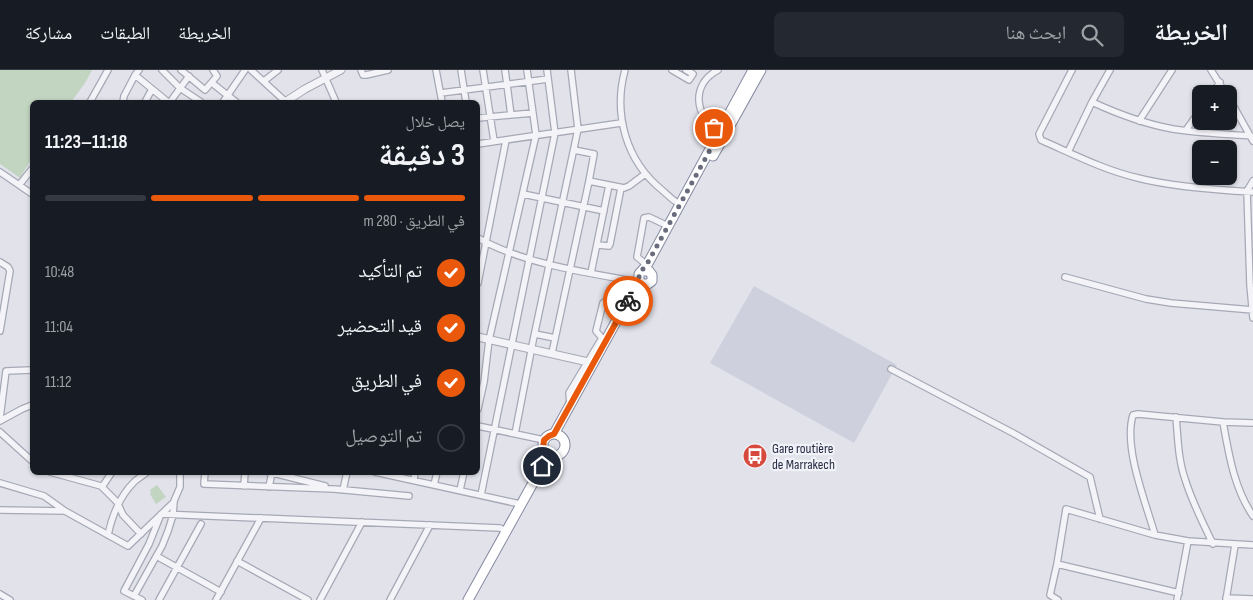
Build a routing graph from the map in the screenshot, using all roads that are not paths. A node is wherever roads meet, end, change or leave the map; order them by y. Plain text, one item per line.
1 (108, 70) edge
2 (162, 70) edge
3 (181, 70) edge
4 (213, 70) edge
5 (237, 70) edge
6 (252, 70) edge
7 (278, 70) edge
8 (341, 70) edge
9 (361, 70) edge
10 (388, 70) edge
11 (436, 70) edge
12 (461, 70) edge
13 (483, 70) edge
14 (505, 70) edge
15 (527, 70) edge
16 (547, 70) edge
17 (571, 70) edge
18 (625, 70) edge
19 (672, 70) edge
20 (686, 70) edge
21 (718, 70) edge
22 (1072, 70) edge
23 (1110, 70) edge
24 (1172, 70) edge
25 (1211, 70) edge
26 (754, 71) edge
27 (137, 72) edge
28 (244, 72) edge
29 (324, 73) edge
30 (188, 76) junction
31 (548, 79) junction
32 (264, 81) junction
33 (528, 82) junction
34 (1220, 82) junction
35 (212, 83) junction
36 (507, 84) junction
37 (1218, 85) edge
38 (1222, 85) edge
39 (486, 86) junction
40 (180, 88) junction
41 (152, 89) junction
42 (464, 90) junction
43 (440, 93) junction
44 (228, 96) junction
45 (91, 100) edge
46 (123, 100) edge
47 (147, 100) edge
48 (166, 100) edge
49 (171, 100) edge
50 (198, 100) edge
51 (225, 100) edge
52 (233, 100) edge
53 (284, 100) edge
54 (289, 100) edge
55 (335, 100) edge
56 (442, 100) edge
57 (466, 100) edge
58 (1092, 102) junction
59 (1237, 112) edge
60 (533, 113) junction
61 (511, 115) junction
62 (490, 117) junction
63 (480, 118) edge
64 (1139, 121) junction
65 (1192, 121) edge
66 (621, 123) junction
67 (578, 129) junction
68 (1186, 130) junction
69 (720, 132) junction
70 (556, 133) junction
71 (536, 135) junction
72 (1252, 139) edge
73 (506, 140) junction
74 (494, 141) junction
75 (480, 144) edge
76 (574, 150) junction
77 (1068, 152) junction
78 (0, 172) edge
79 (30, 172) edge
80 (645, 174) junction
81 (589, 181) junction
82 (1253, 182) edge
83 (20, 184) junction
84 (609, 185) junction
85 (621, 188) junction
86 (1250, 191) edge
87 (30, 192) edge
88 (523, 194) junction
89 (542, 199) junction
90 (564, 203) junction
91 (680, 204) junction
92 (582, 206) junction
93 (604, 210) junction
94 (668, 226) junction
95 (480, 239) edge
96 (486, 243) junction
97 (598, 245) junction
98 (510, 254) junction
99 (529, 260) junction
100 (0, 262) edge
101 (480, 263) edge
102 (549, 263) junction
103 (571, 268) junction
104 (591, 273) junction
105 (644, 273) junction
106 (1065, 277) dead end
107 (629, 300) junction
108 (1253, 310) edge
109 (1253, 318) edge
110 (0, 331) edge
111 (535, 334) junction
112 (480, 338) edge
113 (555, 338) junction
114 (489, 340) junction
115 (511, 344) junction
116 (532, 348) junction
117 (552, 353) junction
118 (590, 363) junction
119 (891, 368) dead end
120 (30, 370) edge
121 (480, 400) edge
122 (30, 406) edge
123 (1176, 417) junction
124 (0, 420) edge
125 (1224, 422) junction
126 (1253, 423) edge
127 (480, 426) edge
128 (494, 430) junction
129 (0, 432) edge
130 (515, 434) junction
131 (557, 435) junction
132 (544, 440) junction
133 (550, 456) junction
134 (30, 459) edge
135 (60, 475) edge
136 (110, 475) edge
137 (138, 475) edge
138 (180, 475) edge
139 (205, 475) edge
140 (245, 475) edge
141 (271, 475) edge
142 (279, 475) edge
143 (346, 475) edge
144 (397, 475) edge
145 (415, 475) edge
146 (436, 475) edge
147 (463, 475) edge
148 (414, 480) junction
149 (0, 483) edge
150 (434, 485) junction
151 (244, 486) junction
152 (102, 487) junction
153 (269, 487) junction
154 (334, 489) junction
155 (343, 490) junction
156 (460, 490) junction
157 (481, 495) junction
158 (409, 496) dead end
159 (174, 502) junction
160 (118, 504) junction
161 (520, 504) junction
162 (0, 510) edge
163 (65, 511) junction
164 (161, 514) junction
165 (173, 515) junction
166 (1253, 516) edge
167 (261, 518) junction
168 (1100, 519) junction
169 (362, 522) junction
170 (201, 524) dead end
171 (430, 525) junction
172 (506, 531) junction
173 (141, 534) junction
174 (108, 535) junction
175 (1155, 535) junction
176 (1188, 541) junction
177 (1213, 544) junction
178 (1234, 545) junction
179 (1253, 546) edge
180 (160, 558) dead end
181 (238, 561) junction
182 (1057, 564) junction
183 (177, 567) junction
184 (221, 592) junction
185 (0, 594) edge
186 (134, 596) junction
187 (1178, 597) edge
188 (1226, 599) edge
189 (1253, 599) edge
190 (10, 600) edge
191 (142, 600) edge
192 (159, 600) edge
193 (216, 600) edge
194 (308, 600) edge
195 (320, 600) edge
196 (390, 600) edge
197 (468, 600) edge
198 (1058, 600) edge

1 - 45 street
2 - 40 street
3 - 30 street
4 - 35 street
5 - 28 street
6 - 32 street
7 - 32 street
8 - 29 street
9 - 10 street
11 - 43 street
12 - 42 street
13 - 39 street
14 - 36 street
15 - 33 street
16 - 31 street
17 - 67 street
18 - 66 street
19 - 20 street
21 - 69 street
22 - 77 street
23 - 58 street
24 - 64 street
25 - 34 street
26 - 69 highway
26 - 105 highway
27 - 41 street
27 - 46 street
28 - 44 street
29 - 54 street
29 - 55 street
30 - 35 street
30 - 40 street
31 - 33 street
31 - 70 street
32 - 53 street
33 - 36 street
33 - 60 street
34 - 37 street
34 - 38 street
35 - 44 street
36 - 39 street
36 - 61 street
39 - 42 street
39 - 62 street
40 - 49 street
40 - 50 street
41 - 47 street
41 - 48 street
42 - 43 street
42 - 57 street
43 - 56 street
44 - 51 street
44 - 52 street
58 - 64 street
58 - 77 street
59 - 72 street
60 - 61 street
60 - 71 street
61 - 62 street
62 - 63 street
62 - 74 street
64 - 68 street
65 - 68 street
66 - 67 street
66 - 80 street
67 - 70 street
67 - 76 street
68 - 72 street
69 - 91 highway
70 - 71 street
70 - 89 street
71 - 73 street
71 - 88 street
73 - 74 street
73 - 96 street
74 - 75 street
76 - 81 street
76 - 90 street
77 - 86 street
78 - 83 street
79 - 83 street
80 - 85 street
80 - 91 street
81 - 84 street
81 - 92 street
82 - 86 street
83 - 87 street
84 - 85 street
84 - 93 street
85 - 97 street
86 - 108 street
88 - 89 street
88 - 98 street
89 - 90 street
89 - 99 street
90 - 92 street
90 - 102 street
91 - 94 highway
92 - 93 street
92 - 103 street
93 - 97 street
94 - 105 highway
94 - 105 street
95 - 96 street
96 - 98 street
96 - 101 street
97 - 104 street
98 - 99 street
98 - 114 street
99 - 102 street
99 - 115 street
100 - 110 street
102 - 103 street
102 - 111 street
103 - 104 street
103 - 113 street
104 - 105 street
105 - 107 highway
105 - 131 highway
106 - 108 street
107 - 118 highway
107 - 118 street
108 - 109 street
111 - 113 street
111 - 116 street
112 - 114 street
113 - 117 street
114 - 115 street
114 - 121 street
115 - 116 street
115 - 128 street
116 - 117 street
116 - 130 street
117 - 118 street
118 - 131 highway
119 - 168 street
120 - 124 street
122 - 124 street
123 - 125 street
123 - 175 street
123 - 177 street
125 - 126 street
125 - 166 street
127 - 128 street
128 - 130 street
128 - 157 street
129 - 134 street
130 - 132 street
131 - 132 highway
131 - 133 highway
132 - 133 highway
133 - 161 highway
135 - 152 street
136 - 152 street
137 - 160 street
138 - 159 street
139 - 151 street
140 - 151 street
141 - 153 street
142 - 154 street
143 - 155 street
144 - 148 street
145 - 148 street
146 - 150 street
147 - 156 street
148 - 150 street
149 - 163 street
150 - 156 street
151 - 153 street
152 - 160 street
153 - 154 street
154 - 155 street
155 - 158 street
156 - 157 street
157 - 161 street
159 - 164 street
159 - 165 street
160 - 173 street
160 - 174 street
161 - 172 highway
162 - 163 street
163 - 174 street
164 - 165 street
164 - 173 street
164 - 186 street
165 - 167 street
165 - 186 street
167 - 169 street
167 - 181 street
168 - 175 street
168 - 182 street
169 - 171 street
169 - 195 street
170 - 183 street
171 - 172 street
171 - 196 street
172 - 197 highway
173 - 174 street
175 - 176 street
176 - 177 street
176 - 187 street
177 - 178 street
178 - 179 street
178 - 188 street
180 - 183 street
181 - 184 street
181 - 194 street
182 - 187 street
182 - 198 street
183 - 184 street
183 - 192 street
184 - 193 street
185 - 190 street
186 - 191 street
188 - 189 street

